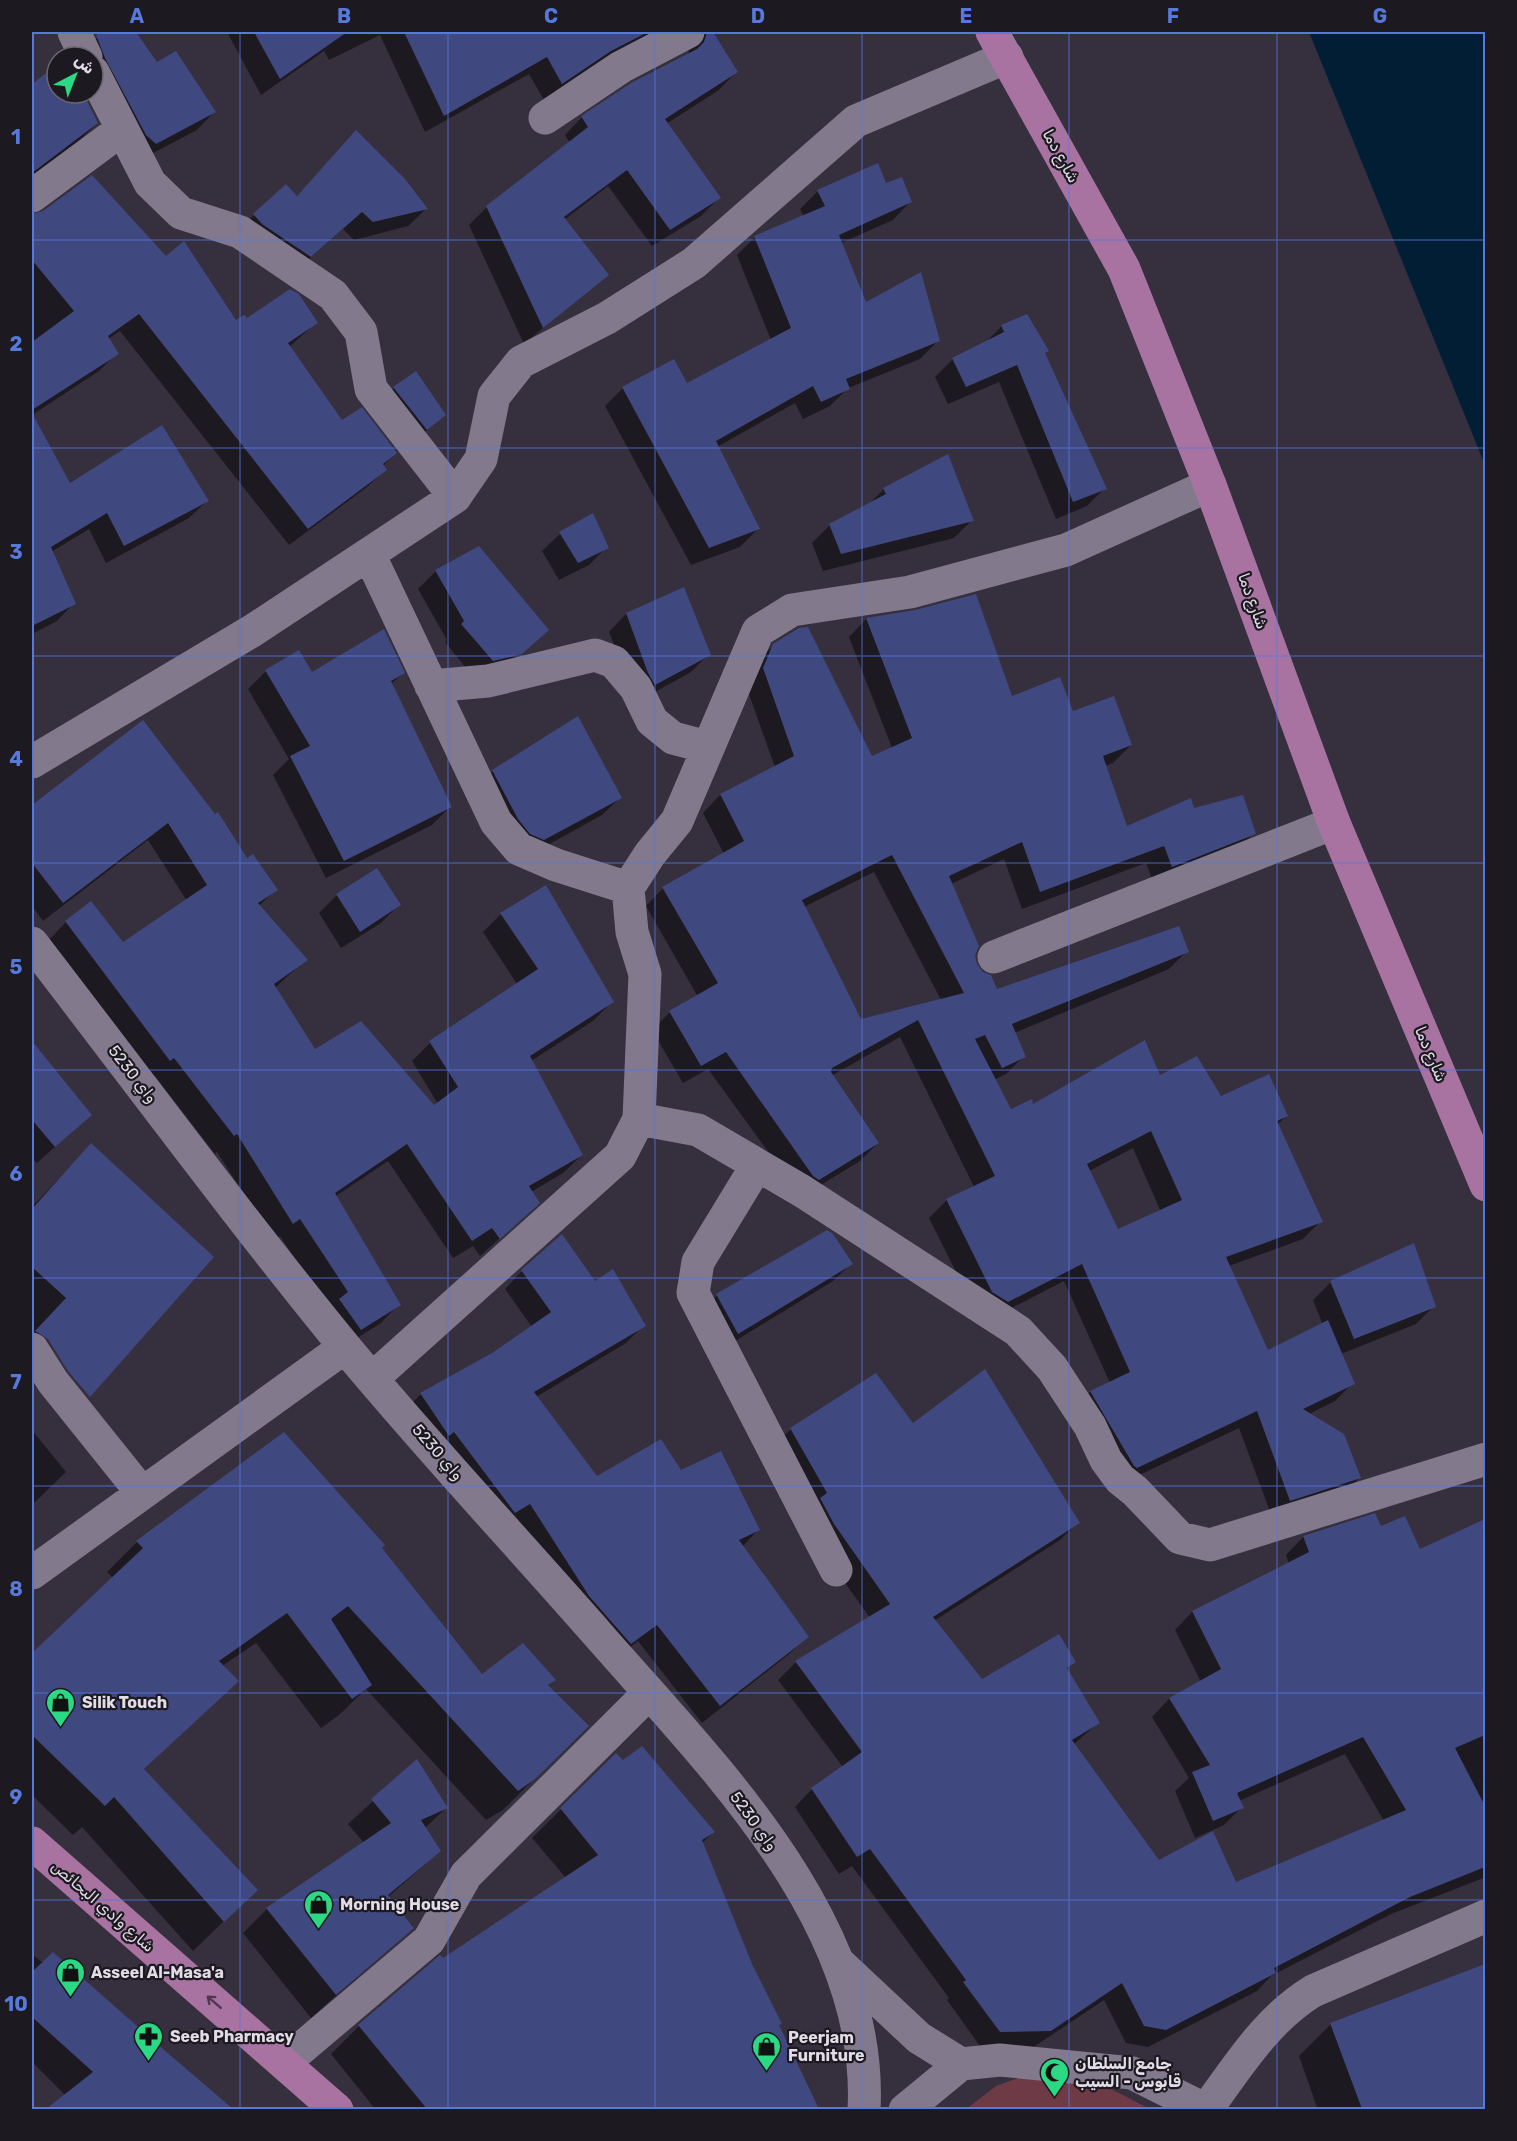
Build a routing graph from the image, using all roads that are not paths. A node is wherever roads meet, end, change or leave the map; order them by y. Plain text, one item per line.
1 (688, 32) edge
2 (999, 44) edge
3 (105, 97) edge
4 (545, 118) dead end
5 (121, 130) junction
6 (32, 196) edge
7 (1210, 485) junction
8 (454, 497) junction
9 (369, 554) junction
10 (431, 686) junction
11 (706, 747) junction
12 (32, 762) edge
13 (1334, 823) junction
14 (628, 888) junction
15 (32, 943) edge
16 (994, 957) dead end
17 (639, 1119) junction
18 (757, 1165) junction
19 (1485, 1185) edge
20 (345, 1347) junction
21 (32, 1352) edge
22 (373, 1378) junction
23 (1485, 1459) edge
24 (142, 1493) junction
25 (836, 1570) dead end
26 (32, 1573) edge
27 (650, 1693) junction
28 (32, 1843) edge
29 (1485, 1916) edge
30 (839, 1962) junction
31 (284, 2063) junction
32 (961, 2064) junction
33 (338, 2109) edge
34 (864, 2109) edge
35 (905, 2109) edge
36 (1206, 2109) edge

1 - 4 street
2 - 7 main road, شارع دما
2 - 8 street
3 - 5 street
5 - 6 street
5 - 8 street
7 - 11 street
7 - 13 main road, شارع دما
8 - 9 street
9 - 10 street
9 - 12 street
10 - 11 street
10 - 14 street
11 - 14 street
13 - 16 street
13 - 19 main road, شارع دما
14 - 17 street
15 - 20 street, واي 5230
17 - 18 street
17 - 22 street
18 - 23 street
18 - 25 street
20 - 22 street, واي 5230
20 - 24 street
21 - 24 street
22 - 27 street, واي 5230
24 - 26 street
27 - 30 street, واي 5230
27 - 31 street
31 -> 28 main road, شارع وادي البحائص
29 - 36 street
30 - 32 street, واي 5230
30 - 34 street, واي 5230
31 - 33 main road, شارع وادي البحائص
32 - 35 street
32 - 36 street

